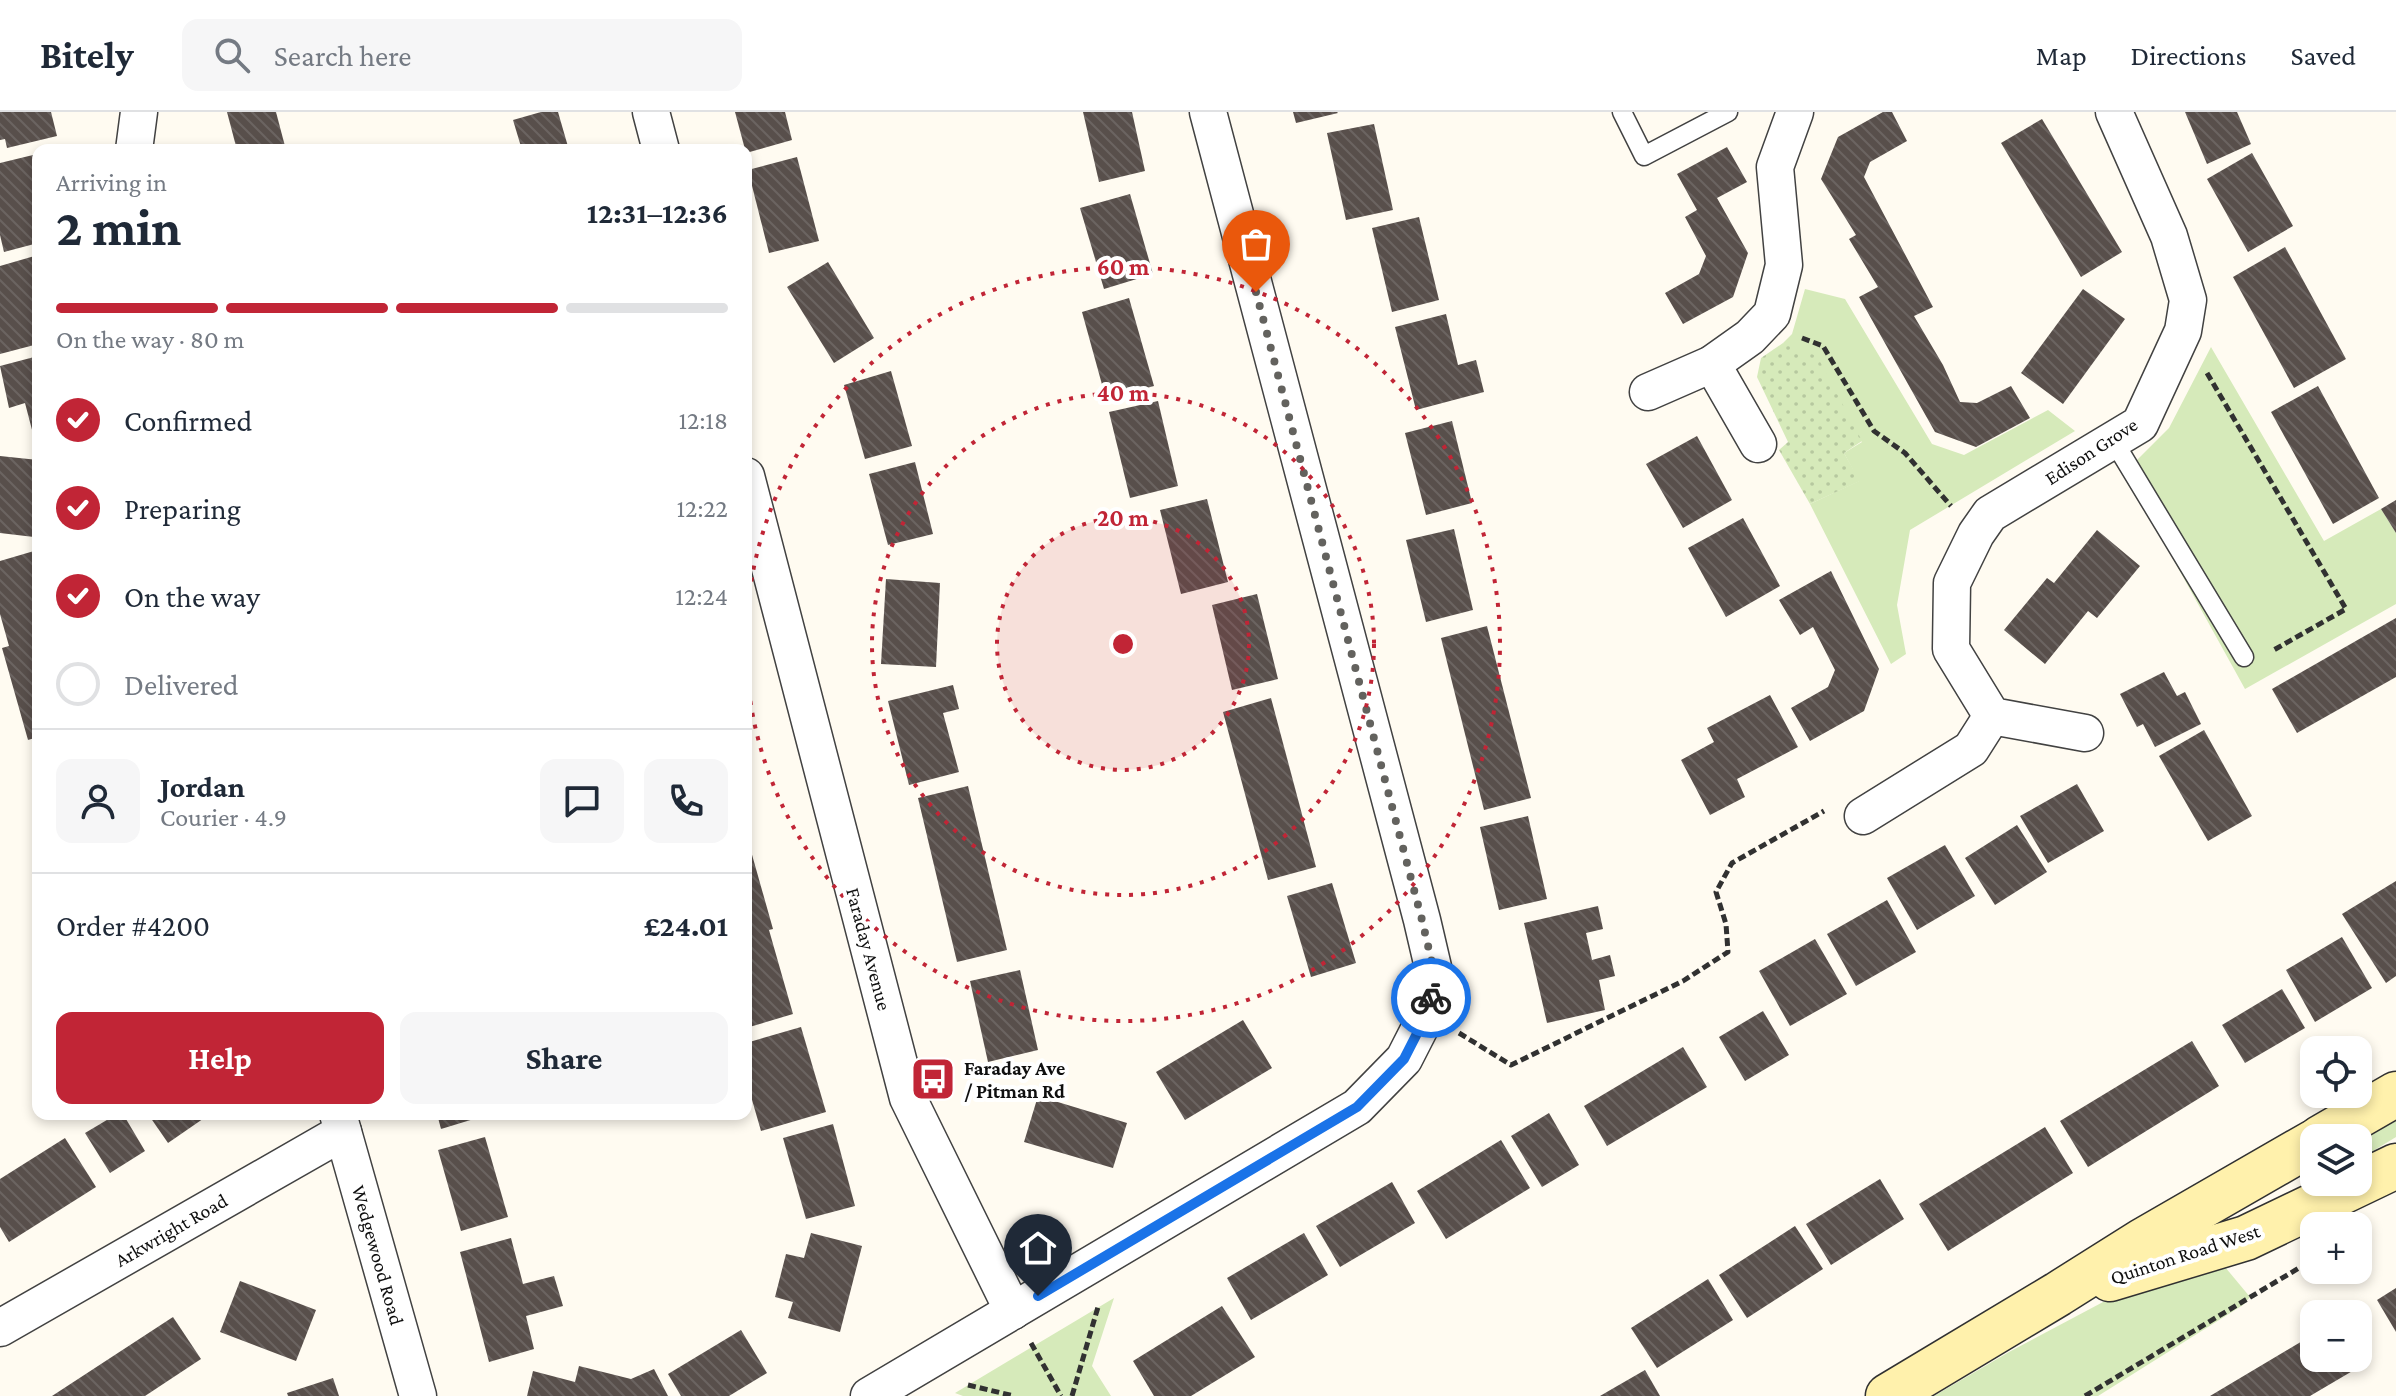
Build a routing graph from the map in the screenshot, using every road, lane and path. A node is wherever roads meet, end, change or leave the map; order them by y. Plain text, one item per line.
1 (139, 112) edge
2 (651, 112) edge
3 (1208, 112) edge
4 (1622, 112) edge
5 (1728, 112) edge
6 (1795, 112) edge
7 (2114, 112) edge
8 (135, 144) edge
9 (659, 144) edge
10 (1772, 314) junction
11 (2183, 331) junction
12 (1712, 364) junction
13 (1648, 392) dead end
14 (2113, 440) junction
15 (1758, 444) dead end
16 (752, 499) edge
17 (1976, 534) junction
18 (2244, 657) joint
19 (1992, 716) junction
20 (2085, 733) dead end
21 (1863, 816) joint
22 (1427, 1014) junction
23 (2396, 1094) edge
24 (341, 1123) edge
25 (2344, 1124) edge
26 (2300, 1150) edge
27 (2396, 1166) edge
28 (1114, 1252) junction
29 (2300, 1267) edge
30 (2058, 1294) junction
31 (1013, 1311) junction
32 (0, 1328) edge
33 (418, 1396) edge
34 (869, 1396) edge
35 (1061, 1396) edge
36 (1072, 1396) edge
37 (1888, 1396) edge
38 (2085, 1396) edge

1 - 8 street
2 - 9 street
3 - 22 street
4 - 5 lane
6 - 10 street
7 - 11 street, Edison Grove
10 - 12 street
10 - 17 path
11 - 14 street, Edison Grove
11 - 18 path
12 - 13 street
12 - 15 street
14 - 17 street, Edison Grove
14 - 18 lane
16 - 31 street, Faraday Avenue
17 - 19 street, Edison Grove
19 - 20 street
19 - 21 street
21 - 22 path
22 - 28 street
23 - 25 street
24 - 32 street, Arkwright Road
24 - 33 street, Wedgewood Road
26 - 30 street, Quinton Road West
27 - 30 street, Quinton Road West
28 - 31 street
28 - 36 path
29 - 38 path
30 - 37 street, Quinton Road West
31 - 34 street
31 - 35 path

